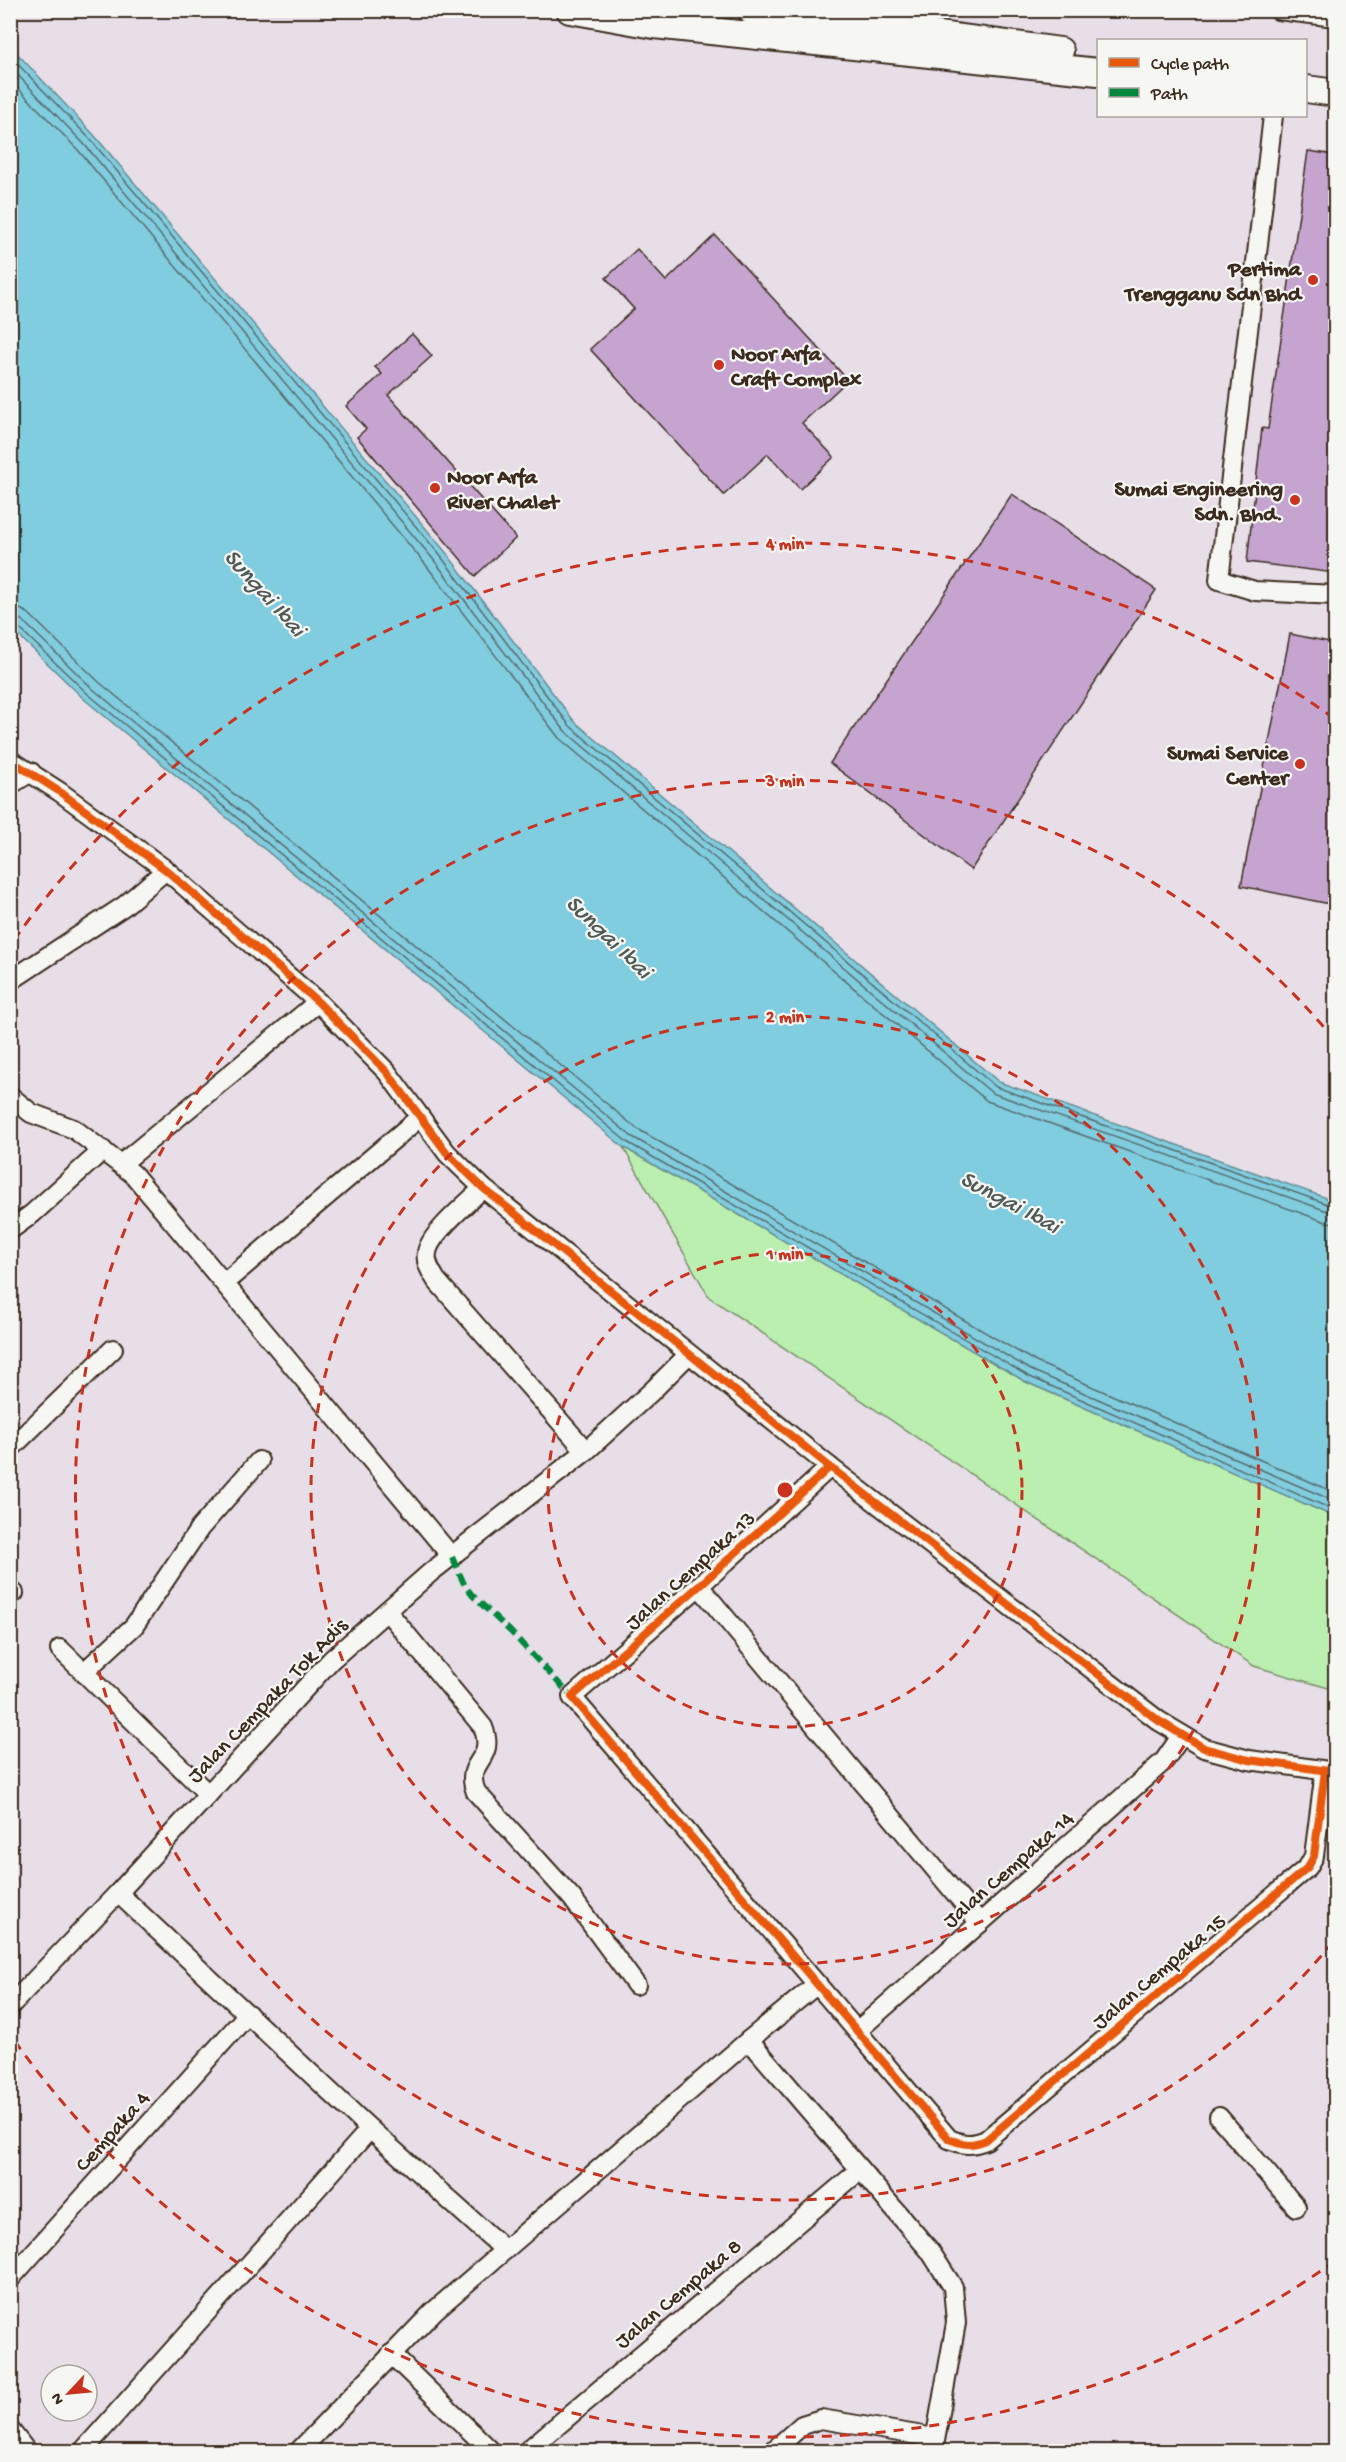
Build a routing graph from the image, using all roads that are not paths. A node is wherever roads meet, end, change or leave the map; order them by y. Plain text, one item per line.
1 (570, 10) edge
2 (751, 10) edge
3 (1278, 10) edge
4 (1335, 17) edge
5 (1097, 56) edge
6 (1097, 72) edge
7 (1307, 89) edge
8 (1335, 93) edge
9 (1273, 117) edge
10 (1335, 595) edge
11 (10, 760) edge
12 (31, 772) junction
13 (10, 785) edge
14 (165, 870) junction
15 (10, 981) edge
16 (318, 1002) junction
17 (10, 1096) edge
18 (420, 1117) junction
19 (103, 1150) junction
20 (121, 1164) junction
21 (483, 1188) junction
22 (10, 1230) edge
23 (224, 1283) junction
24 (113, 1349) dead end
25 (688, 1355) junction
26 (10, 1449) edge
27 (586, 1451) junction
28 (259, 1461) dead end
29 (830, 1467) junction
30 (452, 1557) junction
31 (699, 1586) junction
32 (387, 1611) junction
33 (60, 1649) dead end
34 (84, 1672) junction
35 (1182, 1735) junction
36 (1330, 1772) edge
37 (208, 1794) junction
38 (118, 1893) junction
39 (980, 1923) junction
40 (636, 1984) dead end
41 (817, 1984) junction
42 (14, 1996) edge
43 (248, 2014) junction
44 (857, 2031) junction
45 (749, 2040) junction
46 (1219, 2116) dead end
47 (370, 2129) junction
48 (860, 2170) junction
49 (1296, 2206) dead end
50 (505, 2250) junction
51 (10, 2279) edge
52 (391, 2354) junction
53 (10, 2430) edge
54 (934, 2445) edge
55 (27, 2451) edge
56 (82, 2451) edge
57 (298, 2451) edge
58 (492, 2451) edge
59 (526, 2451) edge
60 (772, 2451) edge

1 - 6 street
2 - 5 street
3 - 4 street
7 - 8 street
9 - 10 street
11 - 12 street
12 - 13 street
12 - 14 street
14 - 15 street
14 - 16 street
16 - 18 street
16 - 20 street
17 - 19 street
18 - 21 street
18 - 23 street
19 - 20 street
19 - 22 street
20 - 23 street
21 - 25 street
21 - 27 street
23 - 30 street
24 - 26 street
25 - 27 street, Jalan Cempaka Tok Adis
25 - 29 street
27 - 30 street, Jalan Cempaka Tok Adis
28 - 34 street
29 - 31 street, Jalan Cempaka 13
29 - 35 street
30 - 32 street, Jalan Cempaka Tok Adis
31 - 39 street
31 - 41 street, Jalan Cempaka 13
32 - 37 street, Jalan Cempaka Tok Adis
32 - 40 street
33 - 34 street
34 - 37 street
35 - 36 street
35 - 39 street, Jalan Cempaka 14
36 - 44 street, Jalan Cempaka 15
37 - 38 street, Jalan Cempaka Tok Adis
38 - 42 street, Jalan Cempaka Tok Adis
38 - 43 street
39 - 44 street, Jalan Cempaka 14
41 - 44 street
41 - 45 street
43 - 47 street
43 - 51 street, Cempaka 4
45 - 48 street
45 - 50 street
46 - 49 street
47 - 50 street
47 - 56 street
48 - 54 street
48 - 59 street, Jalan Cempaka 8
50 - 52 street
52 - 57 street
52 - 58 street
53 - 55 street
54 - 60 street

